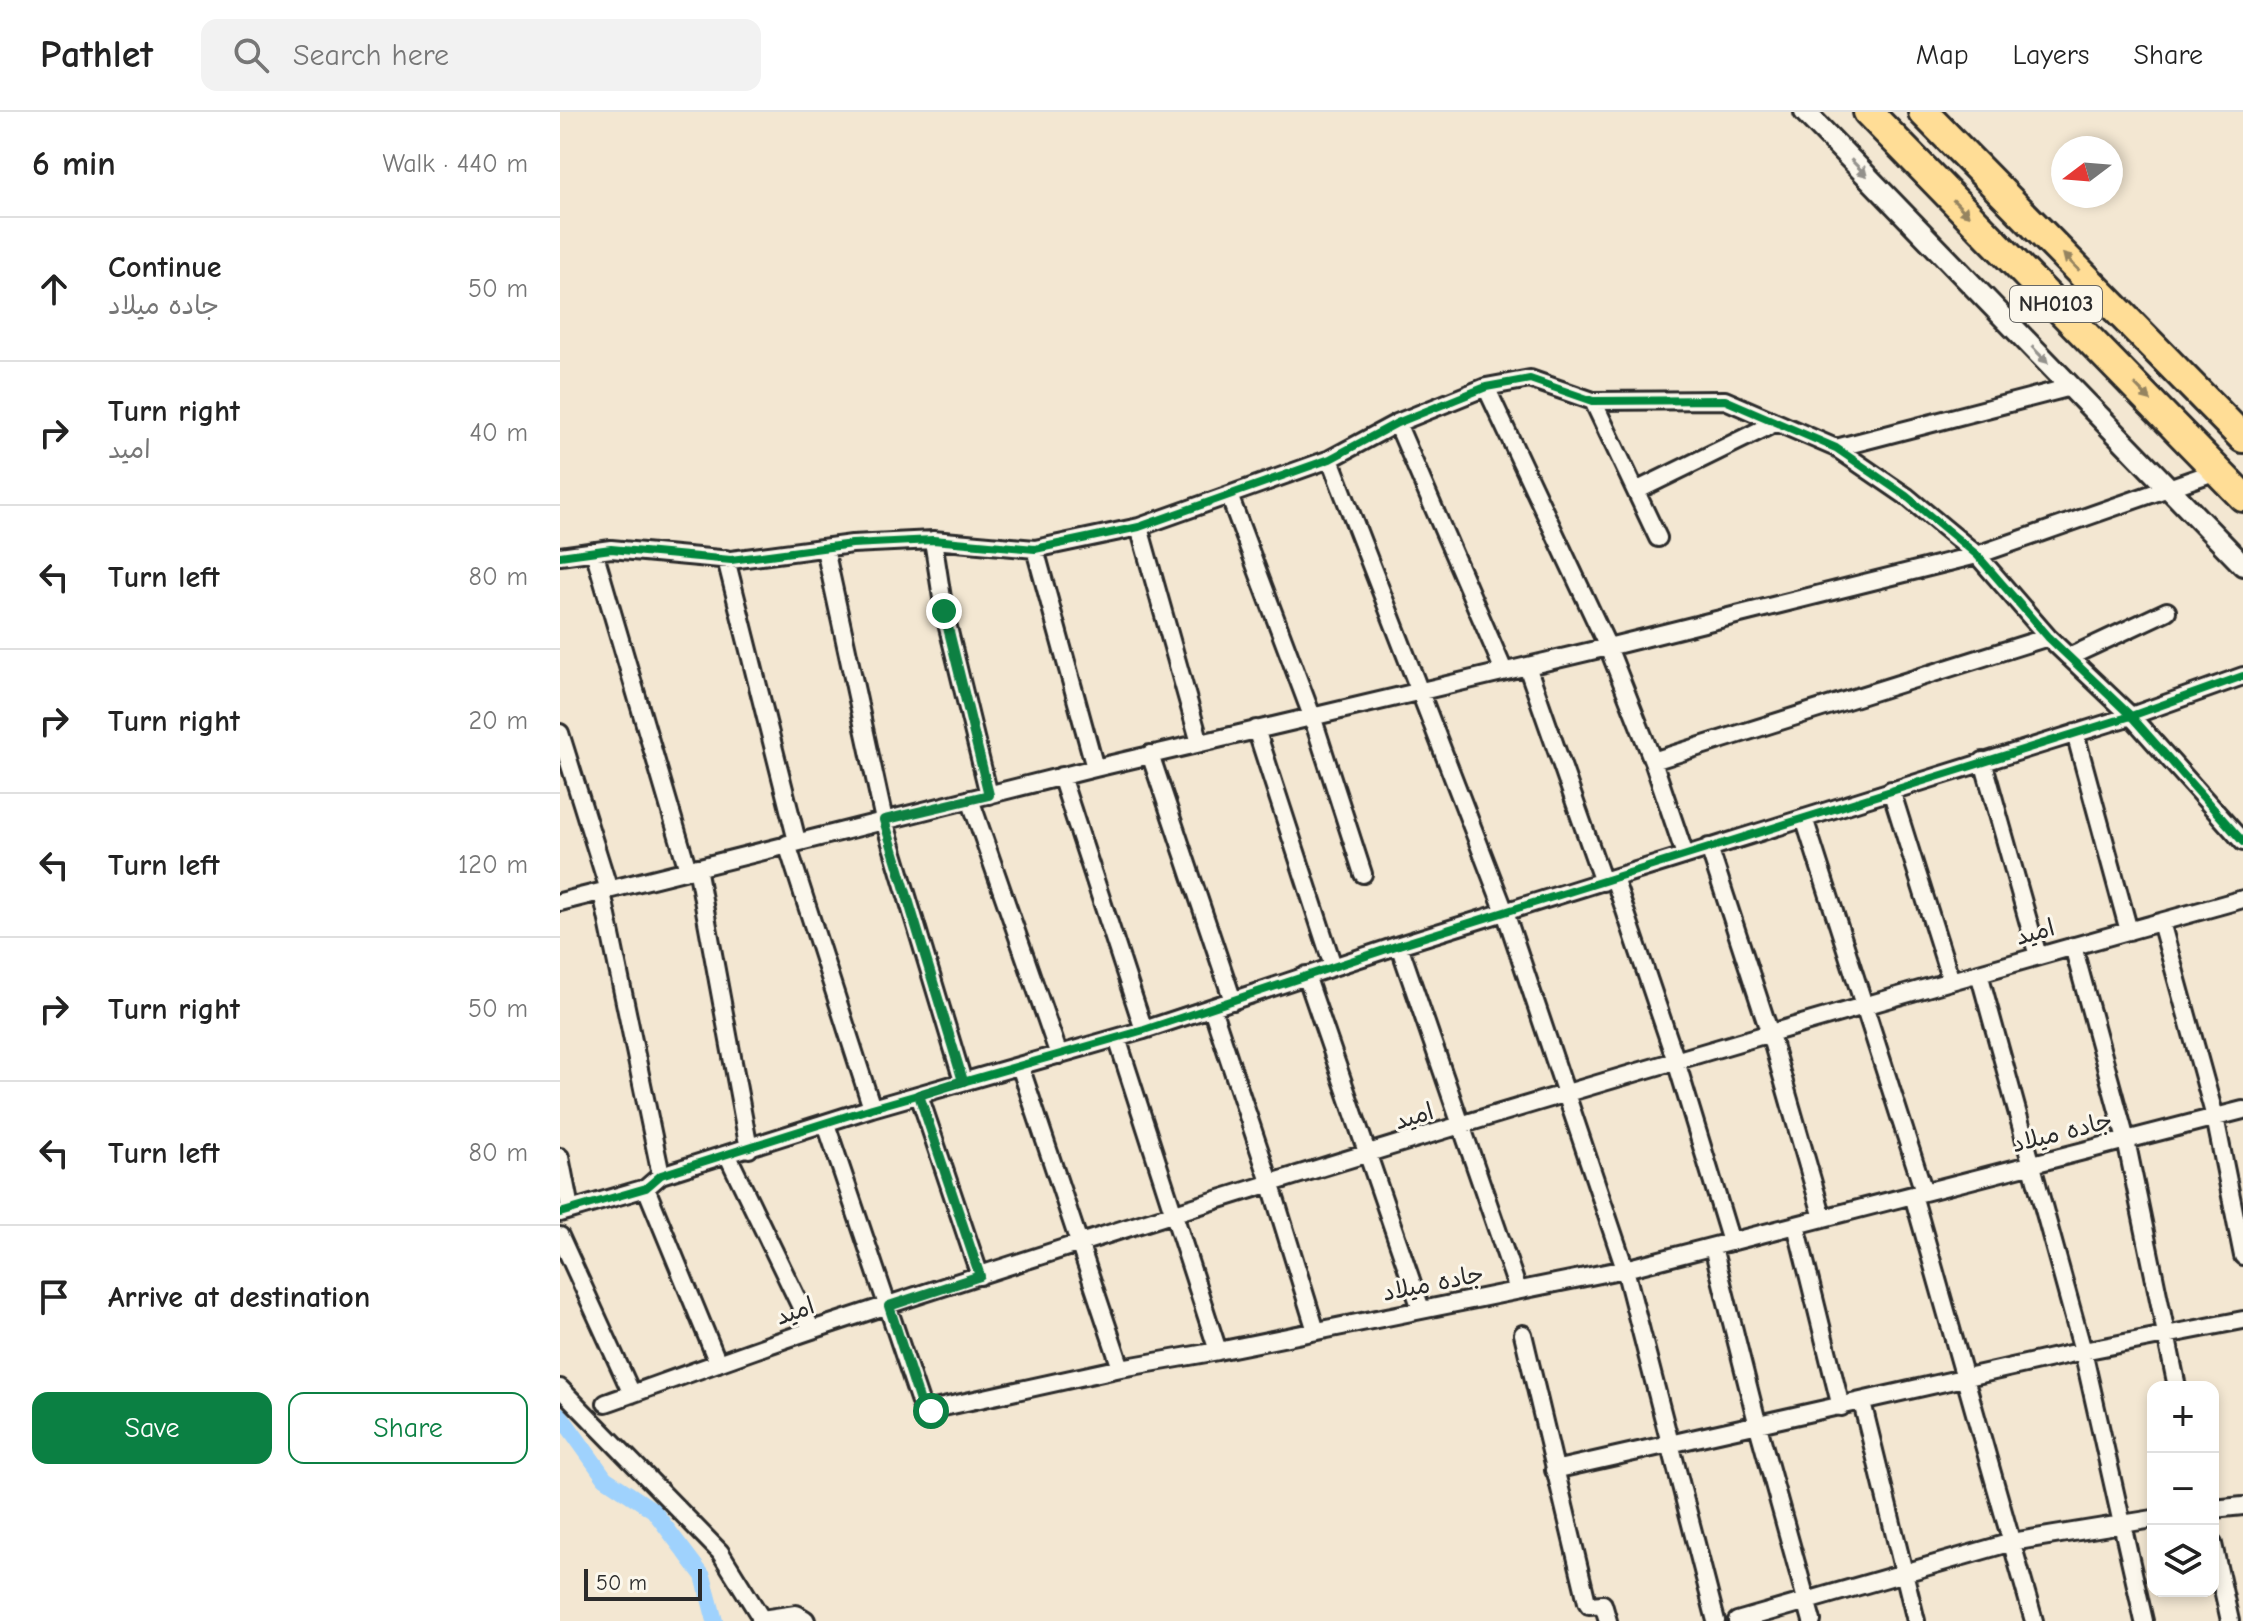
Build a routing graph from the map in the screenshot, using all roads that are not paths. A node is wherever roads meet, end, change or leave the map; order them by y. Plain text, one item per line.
1 (1805, 112) edge
2 (1868, 112) edge
3 (1932, 114) edge
4 (1486, 387) junction
5 (2071, 387) junction
6 (1593, 401) junction
7 (1397, 423) junction
8 (1775, 423) junction
9 (2243, 438) edge
10 (1836, 448) junction
11 (1330, 459) junction
12 (2217, 471) junction
13 (2167, 489) junction
14 (1636, 491) junction
15 (1229, 495) junction
16 (2243, 497) edge
17 (1139, 527) junction
18 (1658, 538) dead end
19 (933, 540) junction
20 (825, 549) junction
21 (1035, 549) junction
22 (594, 551) junction
23 (1977, 555) junction
24 (560, 556) edge
25 (726, 559) junction
26 (2243, 565) edge
27 (2167, 611) dead end
28 (2048, 637) junction
29 (1608, 647) junction
30 (2069, 657) junction
31 (1527, 666) junction
32 (1504, 671) junction
33 (2243, 676) edge
34 (1421, 690) junction
35 (1312, 716) junction
36 (2131, 716) junction
37 (1256, 729) junction
38 (560, 733) edge
39 (2075, 733) junction
40 (1200, 743) junction
41 (1150, 754) junction
42 (1653, 761) junction
43 (1983, 761) junction
44 (1095, 768) junction
45 (1061, 776) junction
46 (1891, 790) junction
47 (989, 795) junction
48 (970, 799) junction
49 (1804, 818) junction
50 (884, 820) junction
51 (792, 842) junction
52 (2243, 842) edge
53 (1709, 847) junction
54 (1685, 855) junction
55 (693, 868) junction
56 (1363, 874) dead end
57 (1609, 880) junction
58 (606, 891) junction
59 (2243, 899) edge
60 (560, 902) edge
61 (1505, 912) junction
62 (2161, 922) junction
63 (2129, 931) junction
64 (1399, 945) junction
65 (2073, 946) junction
66 (2038, 956) junction
67 (1333, 966) junction
68 (1979, 973) junction
69 (1306, 975) junction
70 (1951, 981) junction
71 (1233, 1001) junction
72 (1864, 1005) junction
73 (1212, 1008) junction
74 (1144, 1030) junction
75 (1770, 1034) junction
76 (1117, 1038) junction
77 (1059, 1055) junction
78 (1676, 1061) junction
79 (1020, 1066) junction
80 (963, 1081) junction
81 (1565, 1094) junction
82 (919, 1095) junction
83 (872, 1108) junction
84 (2243, 1110) edge
85 (2215, 1117) junction
86 (826, 1124) junction
87 (1461, 1126) junction
88 (2126, 1140) junction
89 (749, 1149) junction
90 (1368, 1155) junction
91 (728, 1156) junction
92 (560, 1157) edge
93 (2032, 1164) junction
94 (661, 1175) junction
95 (1271, 1185) junction
96 (646, 1188) junction
97 (1919, 1194) junction
98 (565, 1210) edge
99 (1175, 1214) junction
100 (1823, 1218) junction
101 (1796, 1225) junction
102 (560, 1236) edge
103 (1731, 1242) junction
104 (1081, 1244) junction
105 (1713, 1247) junction
106 (2243, 1256) edge
107 (1625, 1269) junction
108 (980, 1276) junction
109 (1518, 1290) junction
110 (889, 1306) junction
111 (1421, 1309) junction
112 (2243, 1320) edge
113 (812, 1330) junction
114 (1316, 1331) junction
115 (1523, 1334) dead end
116 (2165, 1335) junction
117 (1218, 1351) junction
118 (2083, 1351) junction
119 (718, 1363) junction
120 (1121, 1368) junction
121 (1965, 1378) junction
122 (2176, 1381) edge
123 (560, 1388) edge
124 (632, 1394) junction
125 (1862, 1402) junction
126 (606, 1403) dead end
127 (1841, 1407) junction
128 (1758, 1426) junction
129 (1668, 1444) junction
130 (1554, 1470) junction
131 (2243, 1506) edge
132 (2219, 1508) edge
133 (2147, 1520) edge
134 (2123, 1523) junction
135 (2012, 1542) junction
136 (2219, 1571) edge
137 (1903, 1573) junction
138 (1807, 1600) junction
139 (763, 1621) edge
140 (804, 1621) edge
141 (1608, 1621) edge
142 (1716, 1621) edge
143 (1737, 1621) edge
144 (1812, 1621) edge
145 (1916, 1621) edge
146 (2034, 1621) edge
147 (2144, 1621) edge
148 (2230, 1621) edge

1 -> 5 street
2 -> 12 highway, NH0103
9 -> 3 highway
4 - 6 street
4 - 7 street
4 - 29 street
5 - 10 street
5 - 13 street
6 - 8 street
6 - 14 street
7 - 11 street
7 - 32 street
8 - 10 street
8 - 14 street
10 - 23 street
11 - 15 street
11 - 34 street
12 - 13 street
12 - 16 highway, NH0103
13 - 23 street
13 - 26 street
14 - 18 street
15 - 17 street
15 - 35 street
17 - 21 street
17 - 40 street
19 - 20 street
19 - 21 street
19 - 47 street
20 - 25 street
20 - 50 street
21 - 44 street
22 - 24 street
22 - 25 street
22 - 55 street
23 - 28 street
23 - 29 street
25 - 51 street
27 - 30 street
28 - 30 street
28 - 42 street
29 - 31 street
29 - 42 street
30 - 36 street
31 - 32 street
31 - 57 street
32 - 34 street
33 - 36 street
34 - 35 street
34 - 61 street
35 - 37 street
35 - 56 street
36 - 39 street
36 - 52 street
37 - 40 street
37 - 67 street
38 - 58 street
39 - 43 street
39 - 63 street
40 - 41 street
41 - 44 street
41 - 71 street
42 - 54 street
43 - 46 street
43 - 66 street
44 - 45 street
45 - 47 street
45 - 74 street
46 - 49 street
46 - 70 street
47 - 48 street
48 - 50 street
48 - 77 street
49 - 53 street
49 - 72 street
50 - 51 street
50 - 80 street
51 - 55 street
51 - 83 street
53 - 54 street
53 - 75 street
54 - 57 street
55 - 58 street
55 - 89 street
57 - 61 street
57 - 78 street
58 - 60 street
58 - 94 street
59 - 62 street, امید
61 - 64 street
61 - 81 street
62 - 63 street, امید
62 - 85 street
63 - 65 street, امید
64 - 67 street
64 - 87 street
65 - 66 street, امید
65 - 88 street
66 - 68 street, امید
67 - 69 street
68 - 70 street, امید
68 - 93 street
69 - 71 street
69 - 90 street
70 - 72 street, امید
71 - 73 street
72 - 75 street, امید
72 - 97 street
73 - 74 street
73 - 95 street
74 - 76 street
75 - 78 street, امید
75 - 100 street
76 - 77 street
76 - 99 street
77 - 79 street
78 - 81 street, امید
78 - 103 street
79 - 80 street
79 - 104 street
80 - 82 street
81 - 87 street, امید
81 - 107 street
82 - 83 street
82 - 108 street
83 - 86 street
84 - 85 street, جاده میلاد
85 - 88 street, جاده میلاد
85 - 106 street
86 - 89 street
86 - 110 street, جاده میلاد
87 - 90 street, امید
87 - 109 street
88 - 93 street, جاده میلاد
88 - 116 street
89 - 91 street
90 - 95 street, امید
90 - 111 street
91 - 94 street
91 - 113 street
92 - 98 street
93 - 97 street, جاده میلاد
93 - 118 street
94 - 96 street
95 - 99 street, امید
95 - 114 street
96 - 98 street
96 - 119 street
97 - 100 street, جاده میلاد
97 - 121 street
99 - 104 street, امید
99 - 117 street
100 - 101 street, جاده میلاد
101 - 103 street, جاده میلاد
101 - 127 street
102 - 124 street
103 - 105 street, جاده میلاد
104 - 108 street, امید
104 - 120 street
105 - 107 street, جاده میلاد
105 - 128 street
107 - 109 street, جاده میلاد
107 - 129 street
108 - 110 street, امید
109 - 111 street, جاده میلاد
110 - 113 street, امید
110 - 120 street, جاده میلاد
111 - 114 street, جاده میلاد
112 - 116 street
113 - 119 street, امید
114 - 117 street, جاده میلاد
115 - 130 street
116 - 118 street
116 - 122 street
117 - 120 street, جاده میلاد
118 - 121 street
118 - 134 street
119 - 124 street, امید
121 - 125 street
121 - 135 street
123 - 139 street
124 - 126 street, امید
125 - 127 street
125 - 137 street
127 - 128 street
128 - 129 street
128 - 138 street
129 - 130 street
129 - 142 street
130 - 141 street
131 - 132 street
133 - 134 street
134 - 135 street
134 - 147 street
135 - 137 street
135 - 146 street
136 - 148 street
137 - 138 street
137 - 145 street
138 - 143 street
138 - 144 street
139 - 140 street

